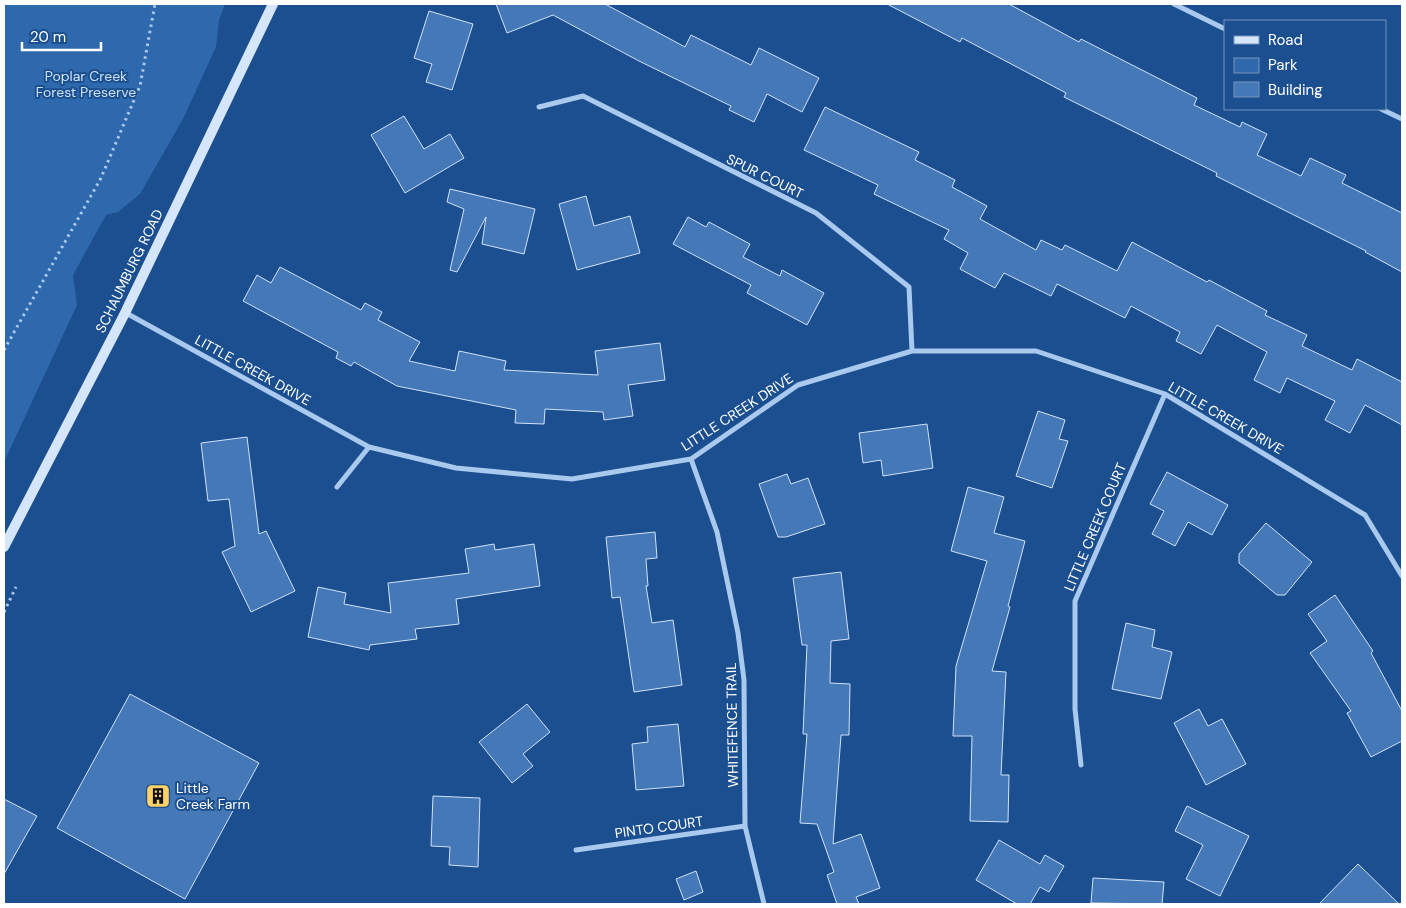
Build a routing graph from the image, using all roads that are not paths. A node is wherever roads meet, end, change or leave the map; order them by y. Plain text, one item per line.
1 (274, 4) edge
2 (1174, 4) edge
3 (1224, 29) edge
4 (539, 107) dead end
5 (1383, 110) edge
6 (1402, 119) edge
7 (125, 312) junction
8 (912, 351) junction
9 (1165, 394) junction
10 (369, 447) junction
11 (691, 459) junction
12 (337, 487) dead end
13 (4, 547) edge
14 (1402, 576) edge
15 (1081, 765) dead end
16 (745, 826) junction
17 (576, 850) dead end
18 (764, 904) edge

1 - 7 main road, SCHAUMBURG ROAD
2 - 3 street
4 - 8 street, SPUR COURT
5 - 6 street
7 - 10 street, LITTLE CREEK DRIVE
7 - 13 main road, SCHAUMBURG ROAD
8 - 9 street, LITTLE CREEK DRIVE
8 - 11 street, LITTLE CREEK DRIVE
9 - 14 street, LITTLE CREEK DRIVE
9 - 15 street, LITTLE CREEK COURT
10 - 11 street, LITTLE CREEK DRIVE
10 - 12 street
11 - 16 street, WHITEFENCE TRAIL
16 - 17 street, PINTO COURT
16 - 18 street, WHITEFENCE TRAIL

